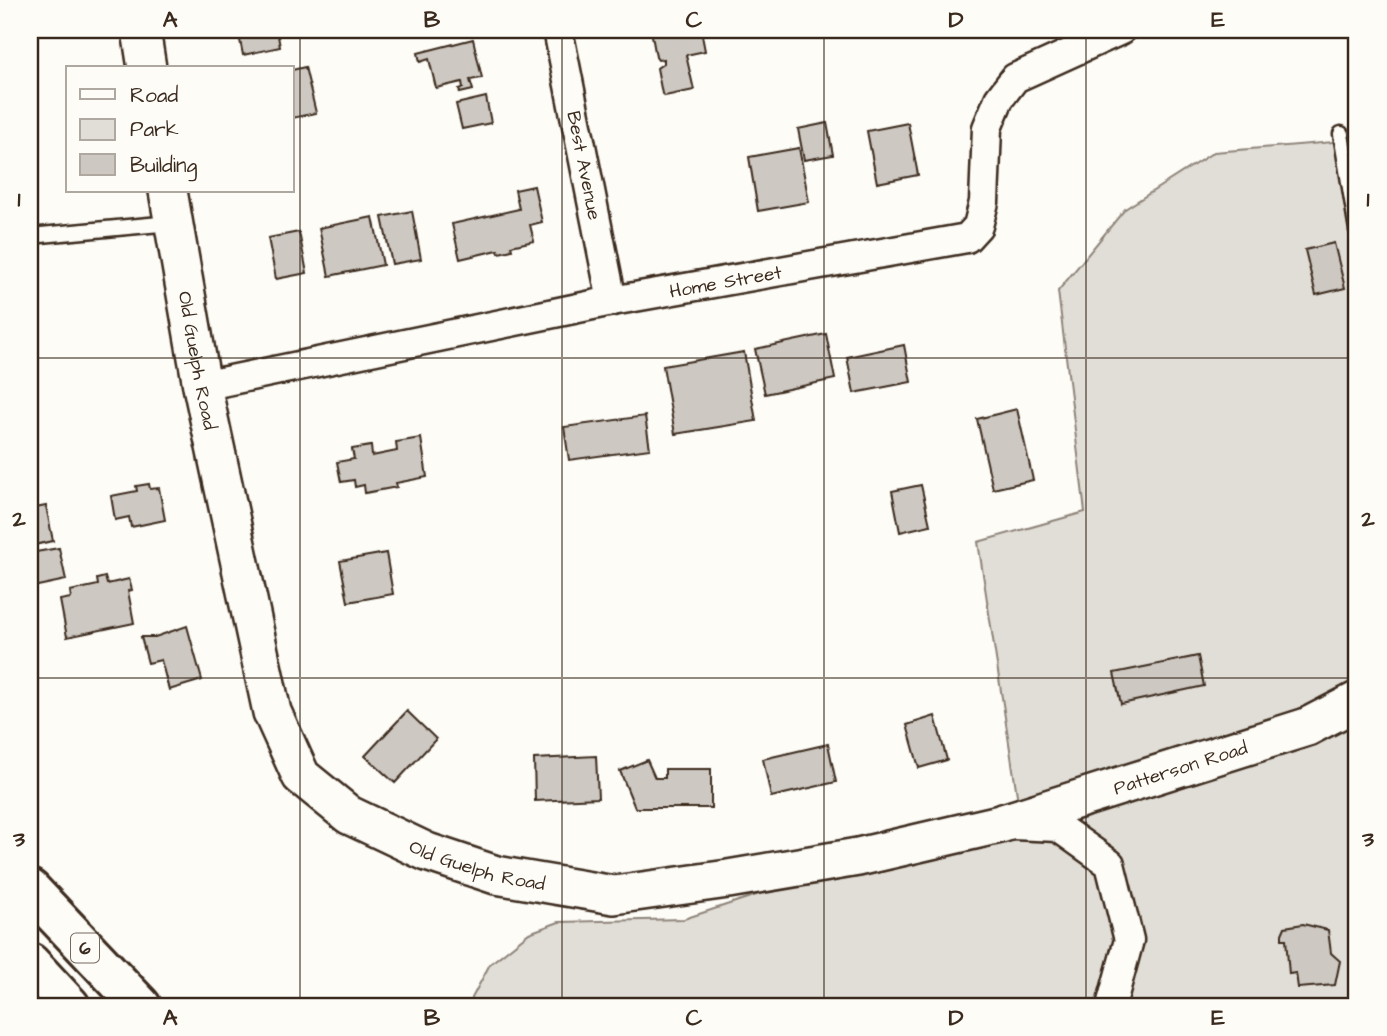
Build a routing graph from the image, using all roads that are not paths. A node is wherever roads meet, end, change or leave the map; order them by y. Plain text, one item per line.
1 (141, 30) edge
2 (558, 30) edge
3 (1121, 30) edge
4 (147, 66) edge
5 (1341, 134) dead end
6 (171, 207) edge
7 (1357, 230) edge
8 (30, 236) edge
9 (612, 301) junction
10 (202, 386) junction
11 (1357, 701) edge
12 (1000, 824) junction
13 (30, 889) edge
14 (30, 964) edge
15 (70, 1006) edge
16 (141, 1006) edge
17 (1111, 1006) edge

1 - 4 street
2 - 9 street, Best Avenue
3 - 9 street, Home Street
5 - 7 lane
6 - 8 lane
6 - 10 street, Old Guelph Road
9 - 10 street, Home Street
10 - 12 street, Old Guelph Road
11 - 12 street, Patterson Road
12 - 17 street, Old Guelph Road
13 - 16 highway, 6
14 - 15 highway

